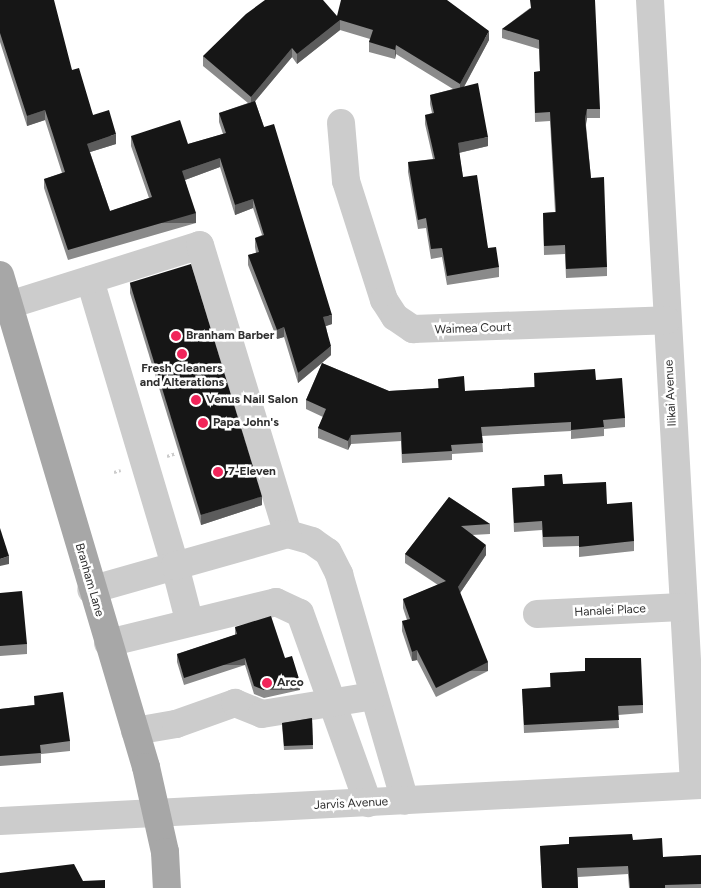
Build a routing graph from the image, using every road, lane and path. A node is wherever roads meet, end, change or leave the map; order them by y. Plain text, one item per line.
1 (650, 0) edge
2 (341, 123) dead end
3 (0, 275) edge
4 (90, 280) junction
5 (9, 305) junction
6 (667, 320) junction
7 (288, 534) junction
8 (175, 566) junction
9 (92, 590) junction
10 (682, 608) junction
11 (537, 614) dead end
12 (189, 620) junction
13 (108, 643) junction
14 (373, 696) junction
15 (331, 705) junction
16 (135, 731) junction
17 (697, 785) edge
18 (405, 801) junction
19 (368, 803) junction
20 (158, 814) junction
21 (0, 821) edge
22 (167, 888) edge

1 - 6 street, Ilikai Avenue
2 - 6 street, Waimea Court
3 - 5 main road, Branham Lane
4 - 5 street
4 - 7 street
4 - 8 street
5 - 9 main road, Branham Lane
6 - 10 street, Ilikai Avenue
7 - 8 street
7 - 14 street
8 - 9 street
8 - 12 street
9 - 13 main road, Branham Lane
10 - 11 street, Hanalei Place
10 - 17 street, Ilikai Avenue
12 - 13 street
12 - 15 street
13 - 16 main road, Branham Lane
14 - 15 street
14 - 18 street
15 - 16 street
15 - 19 street
16 - 20 main road, Branham Lane
17 - 18 street, Jarvis Avenue
18 - 19 street, Jarvis Avenue
19 - 20 street, Jarvis Avenue
20 - 21 street, Jarvis Avenue
20 - 22 main road, Branham Lane

